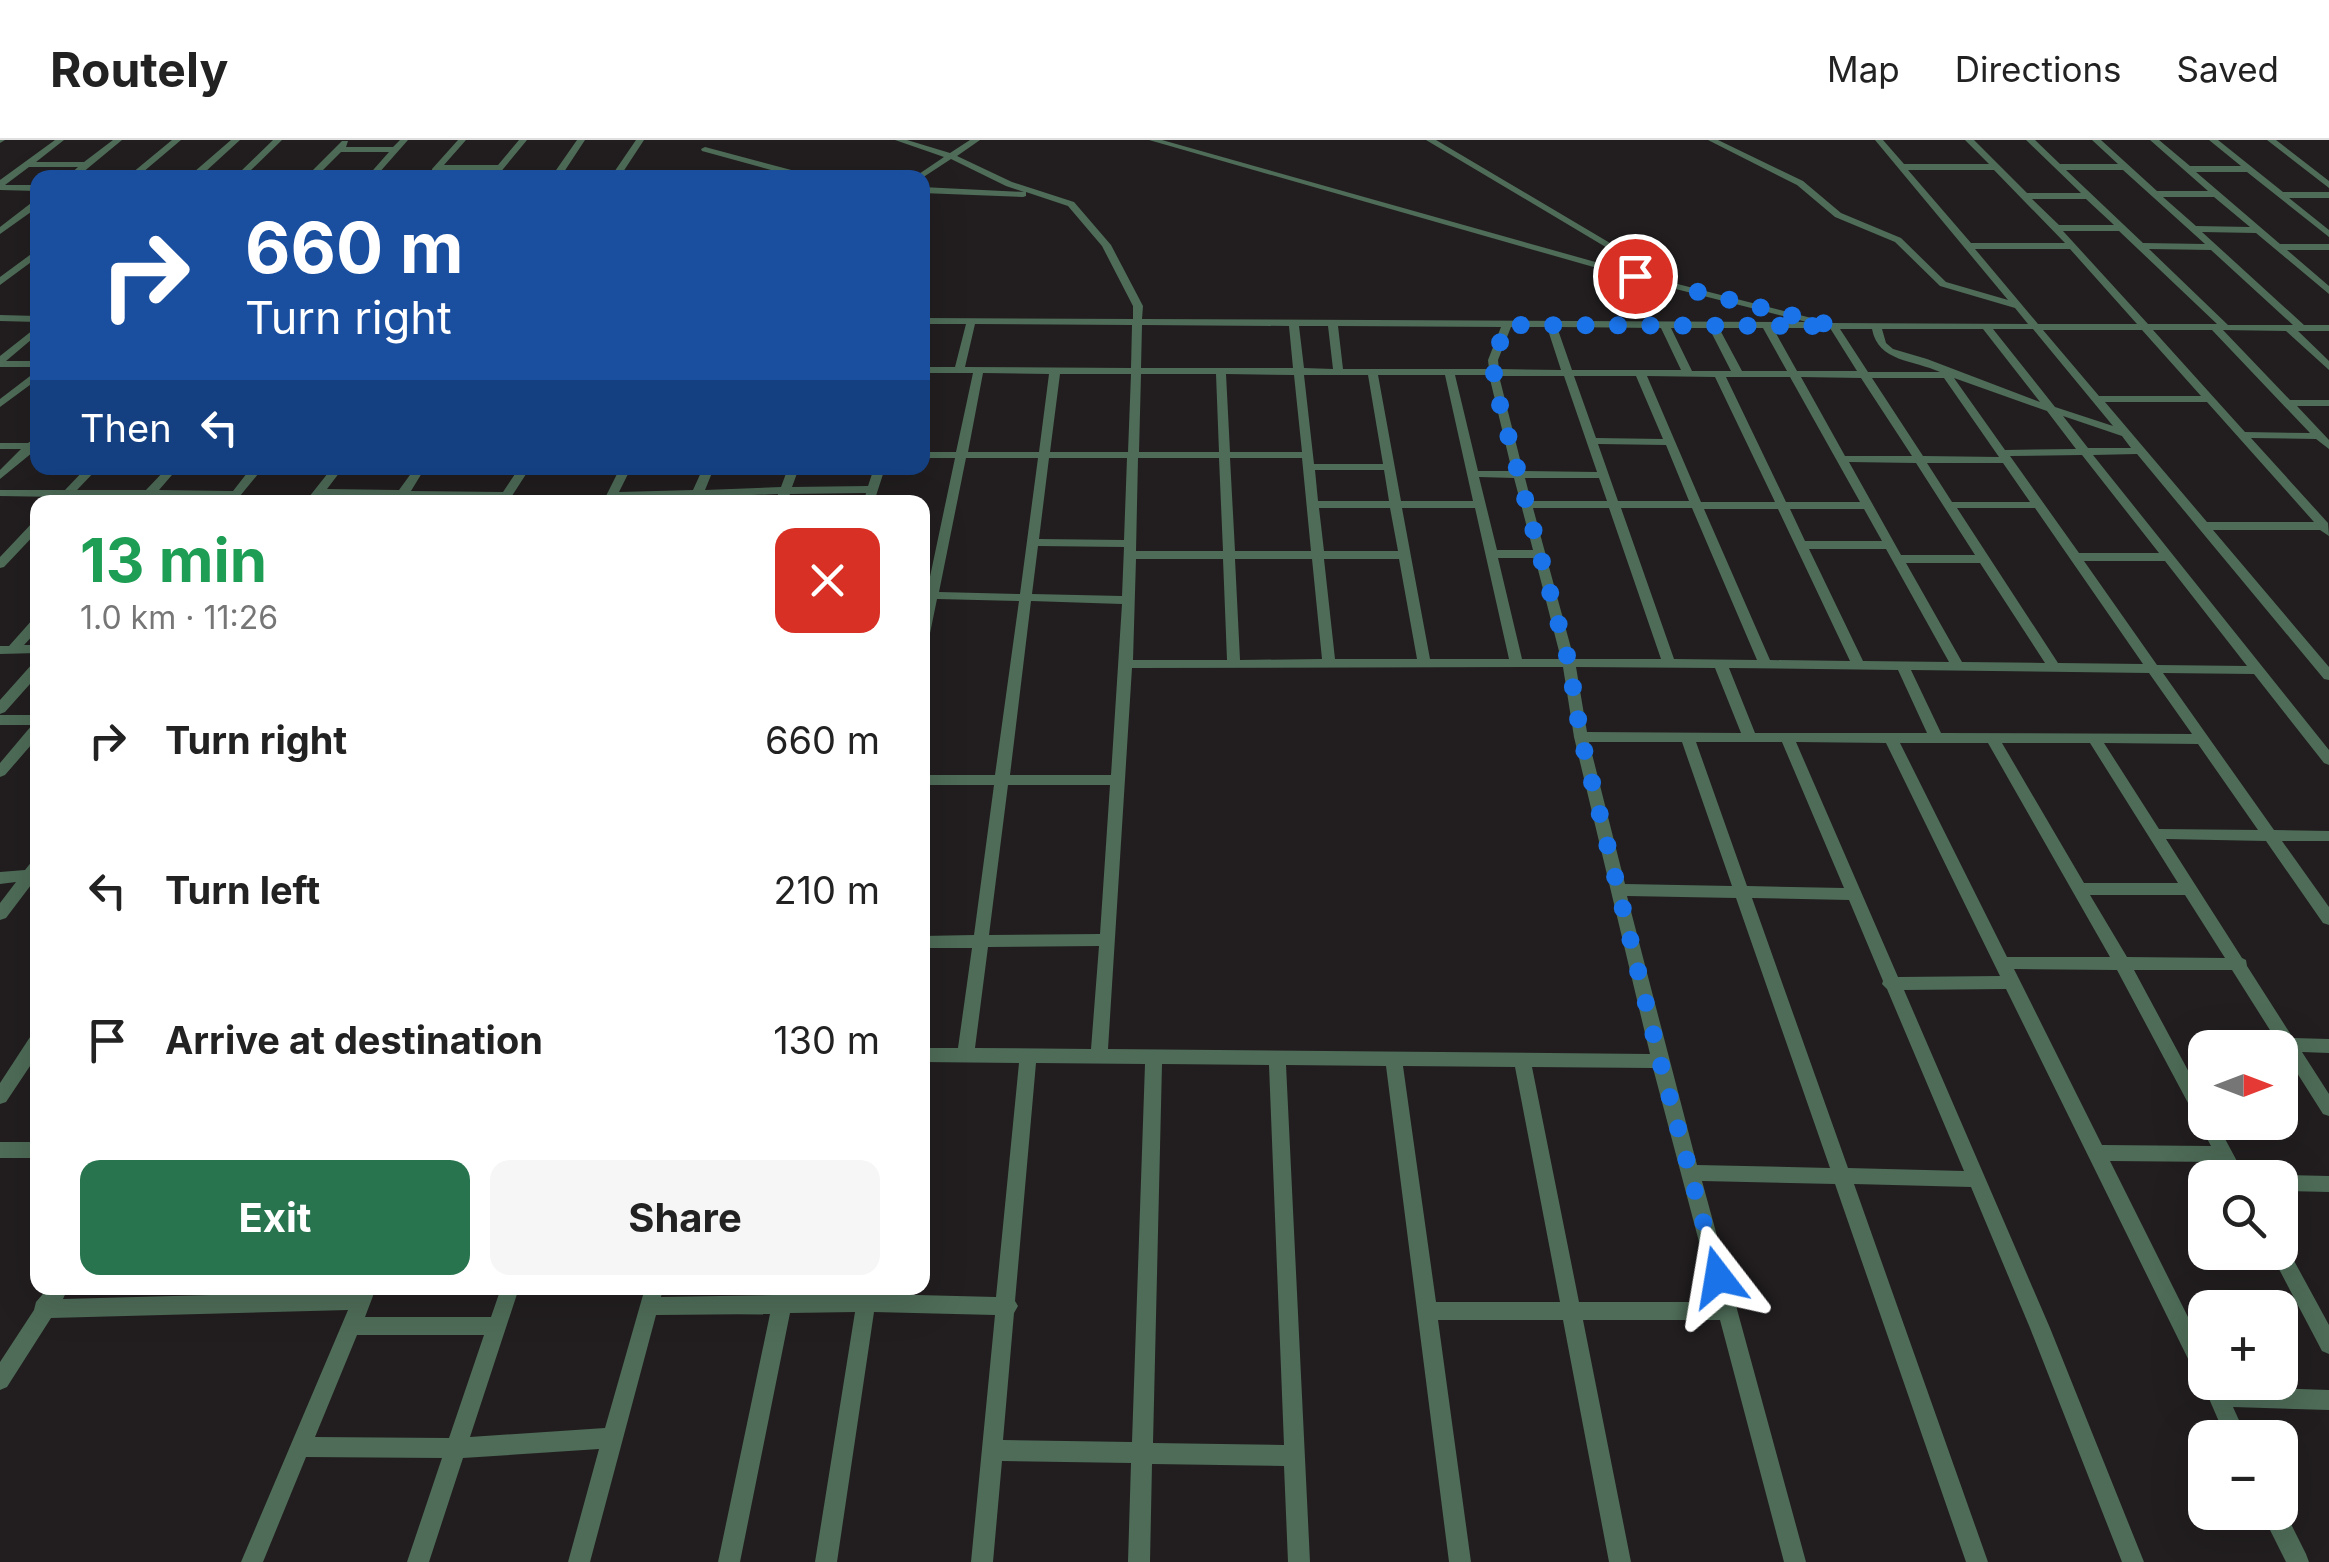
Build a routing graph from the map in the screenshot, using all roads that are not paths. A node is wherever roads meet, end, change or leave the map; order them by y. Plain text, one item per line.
1 (60, 140) edge
2 (118, 140) edge
3 (177, 140) edge
4 (236, 140) edge
5 (278, 140) edge
6 (348, 140) edge
7 (404, 140) edge
8 (462, 140) edge
9 (523, 140) edge
10 (581, 140) edge
11 (640, 140) edge
12 (900, 140) edge
13 (976, 140) edge
14 (1153, 140) edge
15 (1430, 140) edge
16 (1712, 140) edge
17 (1879, 140) edge
18 (1969, 140) edge
19 (2030, 140) edge
20 (2096, 140) edge
21 (2154, 140) edge
22 (2213, 140) edge
23 (2271, 140) edge
24 (707, 145) edge
25 (338, 150) junction
26 (396, 150) junction
27 (953, 156) junction
28 (27, 164) junction
29 (86, 165) junction
30 (1902, 167) junction
31 (2060, 167) junction
32 (2124, 167) junction
33 (438, 168) joint
34 (1996, 168) junction
35 (2187, 169) junction
36 (2249, 169) junction
37 (80, 170) edge
38 (140, 170) edge
39 (202, 170) edge
40 (246, 170) edge
41 (318, 170) edge
42 (377, 170) edge
43 (457, 170) edge
44 (499, 170) edge
45 (560, 170) edge
46 (619, 170) edge
47 (693, 170) edge
48 (785, 170) edge
49 (930, 170) edge
50 (2310, 170) junction
51 (2329, 170) edge
52 (2329, 184) edge
53 (0, 185) edge
54 (30, 187) edge
55 (930, 190) edge
56 (1037, 194) junction
57 (2154, 194) junction
58 (2216, 194) junction
59 (2281, 195) junction
60 (2329, 195) edge
61 (2026, 196) junction
62 (2090, 196) junction
63 (30, 207) edge
64 (6, 222) edge
65 (2056, 228) junction
66 (2123, 228) junction
67 (2192, 229) junction
68 (2257, 230) junction
69 (0, 231) edge
70 (2328, 232) edge
71 (1968, 246) junction
72 (2072, 246) junction
73 (2143, 246) junction
74 (2211, 247) junction
75 (2278, 247) junction
76 (2329, 248) edge
77 (30, 258) edge
78 (0, 265) edge
79 (21, 265) junction
80 (0, 282) edge
81 (1684, 288) junction
82 (2329, 291) edge
83 (2021, 307) junction
84 (30, 317) edge
85 (0, 318) edge
86 (930, 322) edge
87 (971, 322) junction
88 (1140, 323) junction
89 (1294, 324) junction
90 (1332, 324) junction
91 (1507, 325) junction
92 (1551, 325) junction
93 (1665, 325) junction
94 (1712, 325) junction
95 (1766, 326) junction
96 (1834, 326) junction
97 (1877, 326) junction
98 (2146, 327) junction
99 (2220, 327) junction
100 (1986, 328) junction
101 (2038, 328) junction
102 (2295, 328) junction
103 (2329, 328) edge
104 (30, 336) edge
105 (0, 363) edge
106 (30, 364) edge
107 (2329, 367) edge
108 (930, 370) edge
109 (959, 370) junction
110 (979, 370) junction
111 (1056, 370) junction
112 (1221, 371) junction
113 (1296, 371) junction
114 (1338, 371) junction
115 (1372, 371) junction
116 (1136, 372) junction
117 (1448, 372) junction
118 (1493, 372) junction
119 (1568, 372) junction
120 (1640, 373) junction
121 (1688, 374) junction
122 (1719, 374) junction
123 (1738, 374) junction
124 (1794, 375) junction
125 (1868, 375) junction
126 (1946, 375) junction
127 (30, 380) edge
128 (2098, 399) junction
129 (2210, 400) junction
130 (2288, 403) junction
131 (2329, 403) edge
132 (0, 404) edge
133 (2046, 406) junction
134 (2127, 434) junction
135 (2243, 435) junction
136 (2318, 436) junction
137 (1592, 441) junction
138 (1668, 442) junction
139 (30, 444) edge
140 (0, 446) edge
141 (2329, 446) edge
142 (30, 449) edge
143 (2141, 451) junction
144 (2082, 452) junction
145 (930, 454) edge
146 (960, 454) junction
147 (1045, 454) junction
148 (1134, 454) junction
149 (1224, 454) junction
150 (2003, 456) junction
151 (1842, 460) junction
152 (1924, 460) junction
153 (1307, 461) junction
154 (1387, 467) junction
155 (1474, 474) junction
156 (1518, 474) junction
157 (85, 475) edge
158 (166, 475) edge
159 (251, 475) edge
160 (331, 475) edge
161 (790, 475) edge
162 (1604, 475) junction
163 (0, 476) edge
164 (786, 489) junction
165 (0, 493) edge
166 (30, 495) edge
167 (66, 495) edge
168 (148, 495) edge
169 (234, 495) edge
170 (316, 495) edge
171 (731, 495) edge
172 (784, 495) edge
173 (859, 495) edge
174 (1312, 504) junction
175 (1393, 504) junction
176 (1527, 504) junction
177 (1614, 504) junction
178 (1481, 505) junction
179 (1696, 505) junction
180 (1780, 505) junction
181 (1952, 505) junction
182 (2038, 505) junction
183 (1866, 506) junction
184 (2203, 526) junction
185 (2326, 529) edge
186 (30, 532) edge
187 (1034, 542) junction
188 (1799, 545) junction
189 (1889, 545) junction
190 (1130, 549) junction
191 (1228, 554) junction
192 (1317, 554) junction
193 (1494, 554) junction
194 (1540, 554) junction
195 (1402, 555) junction
196 (2168, 557) junction
197 (1983, 558) junction
198 (2074, 558) junction
199 (1896, 559) junction
200 (0, 564) edge
201 (930, 582) edge
202 (930, 595) edge
203 (1026, 597) junction
204 (1126, 600) junction
205 (30, 629) edge
206 (7, 650) edge
207 (1669, 662) junction
208 (1329, 663) junction
209 (1569, 663) junction
210 (1720, 663) junction
211 (1126, 664) junction
212 (1234, 664) junction
213 (1424, 664) junction
214 (1517, 664) junction
215 (1766, 664) junction
216 (1858, 664) junction
217 (1902, 665) junction
218 (1957, 665) junction
219 (2053, 666) junction
220 (2149, 668) junction
221 (2258, 670) junction
222 (30, 675) edge
223 (2329, 676) edge
224 (0, 709) edge
225 (0, 720) edge
226 (30, 722) edge
227 (30, 733) edge
228 (1687, 736) junction
229 (1749, 736) junction
230 (1581, 737) junction
231 (1787, 737) junction
232 (1891, 738) junction
233 (1936, 738) junction
234 (1992, 738) junction
235 (2201, 739) junction
236 (2096, 740) junction
237 (2329, 760) edge
238 (0, 772) edge
239 (1000, 779) junction
240 (930, 780) edge
241 (1117, 780) junction
242 (2156, 834) junction
243 (2268, 835) junction
244 (2329, 836) edge
245 (30, 872) edge
246 (30, 877) edge
247 (0, 878) edge
248 (2080, 889) junction
249 (2191, 889) junction
250 (1618, 890) junction
251 (1740, 891) junction
252 (1852, 894) junction
253 (0, 914) edge
254 (2329, 919) edge
255 (1106, 940) junction
256 (930, 942) edge
257 (980, 942) junction
258 (2002, 962) junction
259 (2240, 964) junction
260 (2123, 965) junction
261 (2011, 982) junction
262 (1890, 984) junction
263 (2281, 1030) edge
264 (2298, 1045) edge
265 (2329, 1046) edge
266 (30, 1051) edge
267 (930, 1054) edge
268 (966, 1055) junction
269 (1028, 1056) junction
270 (1100, 1056) junction
271 (1154, 1057) junction
272 (1277, 1058) junction
273 (2298, 1058) edge
274 (1394, 1059) junction
275 (1522, 1060) junction
276 (1660, 1061) junction
277 (2188, 1086) edge
278 (0, 1097) edge
279 (2329, 1109) edge
280 (2217, 1140) edge
281 (0, 1150) edge
282 (30, 1150) edge
283 (2099, 1153) junction
284 (2224, 1154) junction
285 (2227, 1160) edge
286 (1692, 1173) junction
287 (1839, 1176) junction
288 (1974, 1178) junction
289 (2298, 1183) edge
290 (2329, 1184) edge
291 (2288, 1270) edge
292 (54, 1295) edge
293 (219, 1295) edge
294 (365, 1295) edge
295 (508, 1295) edge
296 (867, 1295) edge
297 (783, 1296) edge
298 (652, 1297) edge
299 (1008, 1306) junction
300 (43, 1310) junction
301 (1429, 1311) junction
302 (1728, 1311) junction
303 (1573, 1312) junction
304 (353, 1326) junction
305 (497, 1326) junction
306 (2188, 1337) edge
307 (2329, 1344) edge
308 (0, 1380) edge
309 (2298, 1397) edge
310 (2329, 1400) edge
311 (612, 1438) junction
312 (300, 1447) junction
313 (459, 1448) junction
314 (996, 1450) junction
315 (1143, 1452) junction
316 (1294, 1456) junction
317 (2283, 1530) edge
318 (252, 1562) edge
319 (418, 1562) edge
320 (579, 1562) edge
321 (729, 1562) edge
322 (826, 1562) edge
323 (982, 1562) edge
324 (1139, 1562) edge
325 (1299, 1562) edge
326 (1460, 1562) edge
327 (1620, 1562) edge
328 (1794, 1562) edge
329 (1976, 1562) edge
330 (2133, 1562) edge
331 (2298, 1562) edge

1 - 28 street
2 - 29 street
3 - 38 street
4 - 39 street
5 - 40 street
6 - 25 street
7 - 26 street
8 - 33 street
9 - 44 street
10 - 45 street
11 - 46 street
12 - 27 street
13 - 27 street
14 - 81 street
15 - 81 street
16 - 83 street
17 - 30 street
18 - 34 street
19 - 31 street
20 - 32 street
21 - 35 street
22 - 36 street
23 - 50 street
24 - 47 street
24 - 48 street
25 - 26 street
25 - 41 street
26 - 42 street
27 - 49 street
27 - 56 street
28 - 29 street
28 - 53 street
29 - 37 street
30 - 34 street
30 - 71 street
31 - 32 street
31 - 62 street
32 - 57 street
33 - 43 street
34 - 61 street
35 - 36 street
35 - 58 street
36 - 59 street
50 - 51 street
50 - 52 street
53 - 54 street
55 - 56 street
56 - 88 street
57 - 58 street
57 - 67 street
58 - 68 street
59 - 60 street
59 - 70 street
61 - 62 street
61 - 65 street
62 - 66 street
63 - 64 street
64 - 69 street
65 - 66 street
65 - 72 street
66 - 73 street
67 - 68 street
67 - 74 street
68 - 75 street
71 - 72 street
71 - 83 street
72 - 98 street
73 - 74 street
73 - 99 street
74 - 102 street
75 - 76 street
75 - 82 street
77 - 79 street
78 - 79 street
79 - 80 street
81 - 96 street
83 - 101 street
84 - 85 street
86 - 87 street
87 - 88 street
87 - 109 street
88 - 89 street
88 - 116 street
89 - 90 street
89 - 113 street
90 - 91 street
90 - 114 street
91 - 92 street
91 - 118 street
92 - 93 street
92 - 119 street
93 - 94 street
93 - 121 street
94 - 95 street
94 - 123 street
95 - 96 street
95 - 124 street
96 - 97 street
96 - 125 street
97 - 100 street
97 - 126 street
98 - 99 street
98 - 101 street
98 - 129 street
99 - 102 street
99 - 130 street
100 - 101 street
100 - 133 street
101 - 128 street
102 - 103 street
102 - 107 street
104 - 105 street
105 - 106 street
108 - 109 street
109 - 110 street
110 - 111 street
110 - 146 street
111 - 116 street
111 - 147 street
112 - 113 street
112 - 116 street
112 - 149 street
113 - 114 street
113 - 153 street
114 - 115 street
115 - 117 street
115 - 154 street
116 - 148 street
117 - 118 street
117 - 155 street
118 - 119 street
118 - 156 street
119 - 120 street
119 - 137 street
120 - 121 street
120 - 138 street
121 - 122 street
122 - 123 street
122 - 180 street
123 - 124 street
124 - 125 street
124 - 151 street
125 - 126 street
125 - 152 street
126 - 133 street
126 - 150 street
127 - 132 street
128 - 129 street
128 - 134 street
129 - 135 street
130 - 131 street
130 - 136 street
133 - 134 street
133 - 144 street
134 - 143 street
135 - 136 street
135 - 185 street
136 - 141 street
137 - 138 street
137 - 162 street
138 - 179 street
139 - 140 street
142 - 163 street
143 - 144 street
143 - 184 street
144 - 150 street
144 - 196 street
145 - 146 street
146 - 147 street
146 - 201 street
147 - 148 street
147 - 187 street
148 - 149 street
148 - 190 street
149 - 153 street
149 - 191 street
150 - 152 street
150 - 182 street
151 - 152 street
151 - 183 street
152 - 181 street
153 - 154 street
153 - 174 street
154 - 175 street
155 - 156 street
155 - 178 street
156 - 162 street
156 - 176 street
157 - 167 street
158 - 168 street
159 - 169 street
160 - 170 street
161 - 164 street
162 - 177 street
164 - 171 street
164 - 172 street
164 - 173 street
165 - 166 street
174 - 175 street
174 - 192 street
175 - 178 street
175 - 195 street
176 - 177 street
176 - 194 street
177 - 179 street
177 - 207 street
178 - 193 street
179 - 180 street
179 - 215 street
180 - 183 street
180 - 188 street
181 - 182 street
181 - 197 street
182 - 198 street
183 - 189 street
184 - 185 street
184 - 223 street
186 - 200 street
187 - 190 street
187 - 203 street
188 - 189 street
188 - 216 street
189 - 199 street
190 - 191 street
190 - 204 street
191 - 192 street
191 - 212 street
192 - 195 street
192 - 208 street
193 - 194 street
193 - 214 street
194 - 209 street
195 - 213 street
196 - 198 street
196 - 221 street
197 - 199 street
197 - 219 street
198 - 220 street
199 - 218 street
202 - 203 street
203 - 204 street
203 - 239 street
204 - 211 street
205 - 206 street
207 - 209 street
207 - 210 street
208 - 212 street
208 - 213 street
209 - 214 street
209 - 230 street
210 - 215 street
210 - 229 street
211 - 212 street
211 - 241 street
213 - 214 street
215 - 216 street
216 - 217 street
217 - 218 street
217 - 233 street
218 - 219 street
219 - 220 street
220 - 221 street
220 - 235 street
221 - 237 street
222 - 224 street
225 - 226 street
227 - 238 street
228 - 229 street
228 - 230 street
228 - 251 street
229 - 231 street
230 - 250 street
231 - 232 street
231 - 252 street
232 - 233 street
232 - 258 street
233 - 234 street
234 - 236 street
234 - 248 street
235 - 236 street
235 - 243 street
236 - 242 street
239 - 240 street
239 - 241 street
239 - 257 street
241 - 255 street
242 - 243 street
242 - 249 street
243 - 244 street
243 - 254 street
245 - 247 street
246 - 253 street
248 - 249 street
248 - 260 street
249 - 259 street
250 - 251 street
250 - 276 street
251 - 252 street
251 - 287 street
252 - 262 street
255 - 257 street
255 - 270 street
256 - 257 street
257 - 268 street
258 - 260 street
258 - 261 street
259 - 260 street
259 - 263 street
260 - 277 street
261 - 262 street
261 - 283 street
262 - 288 street
264 - 265 street
266 - 278 street
267 - 268 street
268 - 269 street
269 - 270 street
269 - 299 street
270 - 271 street
271 - 272 street
271 - 315 street
272 - 274 street
272 - 316 street
273 - 279 street
274 - 275 street
274 - 301 street
275 - 276 street
275 - 303 street
276 - 286 street
280 - 284 street
281 - 282 street
283 - 284 street
283 - 306 street
284 - 285 street
286 - 287 street
286 - 302 street
287 - 288 street
287 - 329 street
288 - 330 street
289 - 290 street
291 - 307 street
292 - 300 street
293 - 300 street
294 - 304 street
295 - 305 street
296 - 297 street
296 - 299 street
296 - 322 street
297 - 298 street
297 - 321 street
298 - 311 street
299 - 314 street
300 - 308 street
301 - 303 street
301 - 326 street
302 - 303 street
302 - 328 street
303 - 327 street
304 - 305 street
304 - 312 street
305 - 313 street
309 - 310 street
311 - 313 street
311 - 320 street
312 - 313 street
312 - 318 street
313 - 319 street
314 - 315 street
314 - 323 street
315 - 316 street
315 - 324 street
316 - 325 street
317 - 331 street

